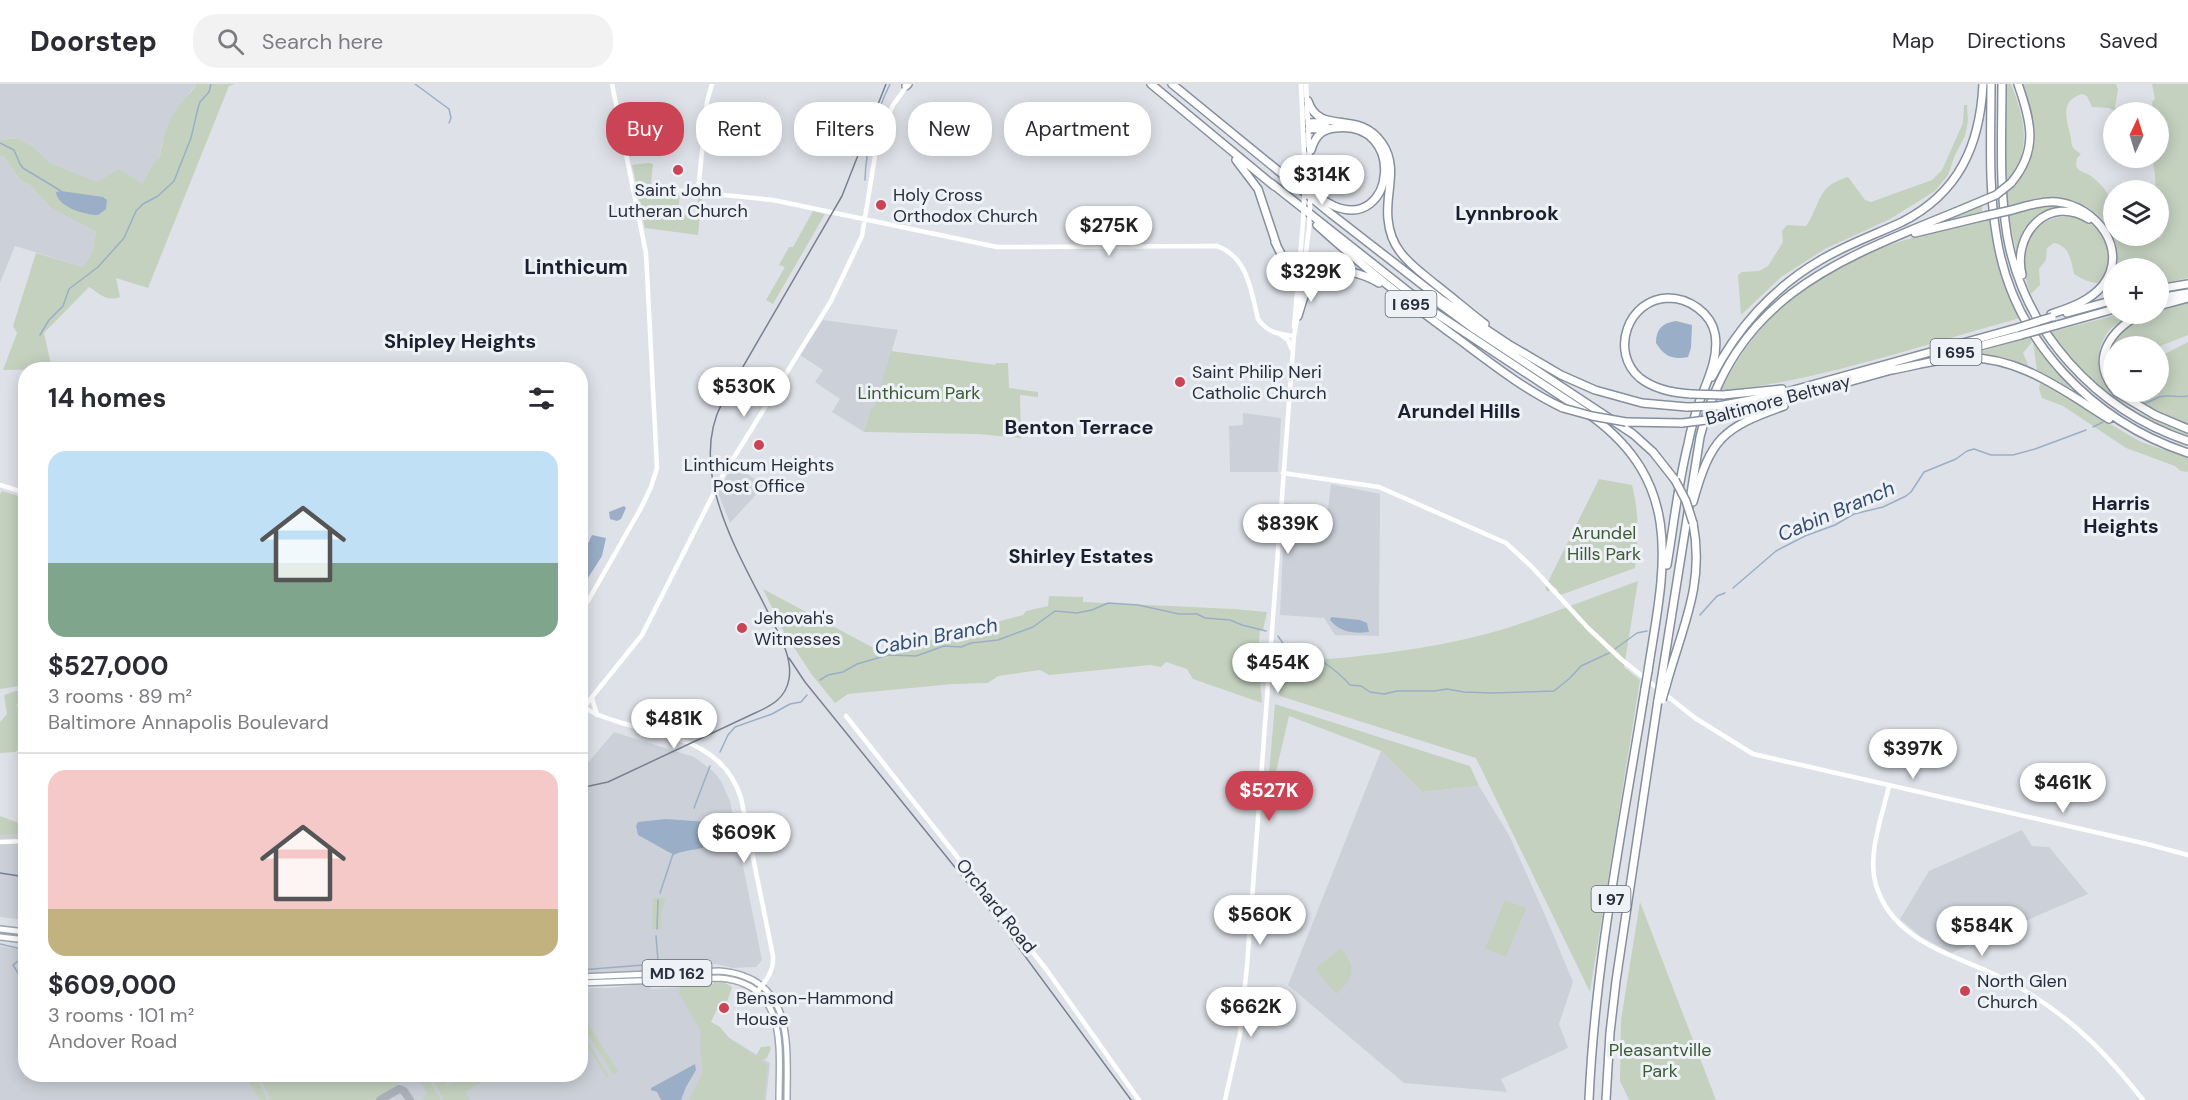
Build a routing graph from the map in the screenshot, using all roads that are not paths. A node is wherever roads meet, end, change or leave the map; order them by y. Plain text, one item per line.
1 (612, 84) edge
2 (712, 84) edge
3 (907, 84) edge
4 (1151, 84) edge
5 (1172, 84) edge
6 (1301, 84) edge
7 (1306, 84) edge
8 (1983, 84) edge
9 (1991, 84) edge
10 (2002, 84) edge
11 (2018, 84) edge
12 (1308, 101) junction
13 (1335, 125) junction
14 (1307, 127) junction
15 (1211, 134) junction
16 (1311, 150) junction
17 (1284, 176) junction
18 (1271, 183) junction
19 (632, 186) junction
20 (698, 191) junction
21 (1330, 213) junction
22 (866, 219) junction
23 (2103, 230) edge
24 (2103, 232) edge
25 (1275, 242) junction
26 (2111, 246) edge
27 (1868, 250) junction
28 (1302, 266) junction
29 (1337, 269) junction
30 (1297, 278) junction
31 (2188, 284) edge
32 (2169, 287) edge
33 (2188, 293) edge
34 (2169, 296) edge
35 (2188, 298) edge
36 (2103, 303) edge
37 (2169, 303) edge
38 (2032, 309) junction
39 (2103, 312) edge
40 (2052, 316) junction
41 (1296, 318) junction
42 (1430, 318) junction
43 (2127, 324) edge
44 (2018, 329) junction
45 (1280, 334) junction
46 (1294, 336) junction
47 (2114, 336) edge
48 (1293, 352) junction
49 (1541, 363) junction
50 (1892, 370) junction
51 (1860, 371) junction
52 (1848, 382) junction
53 (2134, 402) edge
54 (2188, 429) edge
55 (1690, 434) junction
56 (2188, 441) edge
57 (2188, 454) edge
58 (1283, 473) junction
59 (0, 485) edge
60 (18, 491) edge
61 (1685, 537) junction
62 (588, 601) edge
63 (1655, 626) junction
64 (1663, 684) junction
65 (592, 698) junction
66 (588, 702) edge
67 (588, 711) edge
68 (597, 715) junction
69 (846, 716) dead end
70 (1889, 786) junction
71 (18, 841) edge
72 (0, 842) edge
73 (2188, 855) edge
74 (0, 929) edge
75 (18, 931) edge
76 (0, 937) edge
77 (18, 939) edge
78 (668, 973) junction
79 (588, 977) edge
80 (663, 980) junction
81 (588, 983) edge
82 (759, 989) junction
83 (779, 1100) edge
84 (787, 1100) edge
85 (1139, 1100) edge
86 (1225, 1100) edge
87 (1589, 1100) edge
88 (1606, 1100) edge
89 (2143, 1100) edge

1 - 19 main road
2 - 20 main road
3 - 22 main road
4 - 15 highway, Baltimore Beltway / I 695
5 - 17 highway, Baltimore Beltway / I 695
6 - 14 main road
7 - 12 main road
8 - 55 highway
9 - 57 highway
10 - 38 highway
11 - 27 highway, bridge
12 - 13 highway
12 - 14 main road
13 - 14 highway
13 - 16 highway
13 - 17 highway
13 - 49 highway
14 - 16 main road
14 - 28 main road, bridge
15 - 18 highway, Baltimore Beltway / I 695
15 - 25 highway
16 - 28 main road, bridge
17 - 21 highway, Baltimore Beltway / I 695
18 - 42 highway, Baltimore Beltway / I 695
18 - 63 highway
19 - 20 main road
19 - 62 main road
20 - 22 main road
21 - 49 highway, Baltimore Beltway / I 695
21 - 64 highway, bridge
22 - 45 main road
22 - 65 main road
23 - 27 highway, bridge
24 - 38 highway
25 - 28 highway
25 - 30 highway
26 - 40 highway
27 - 61 highway
28 - 29 highway
28 - 30 main road
28 - 41 main road
29 - 41 highway
29 - 42 highway
30 - 41 main road
31 - 32 highway
33 - 34 highway
35 - 37 highway
36 - 40 highway, Baltimore Beltway / I 695
38 - 56 highway
39 - 44 highway, Baltimore Beltway / I 695, bridge
40 - 44 highway, Baltimore Beltway / I 695, bridge
41 - 45 main road
41 - 46 main road
42 - 52 highway, Baltimore Beltway / I 695, bridge
43 - 47 highway
44 - 50 highway, Baltimore Beltway / I 695
44 - 51 highway, Baltimore Beltway / I 695
45 - 46 main road
45 - 48 main road
46 - 48 main road
48 - 58 main road
49 - 51 highway, Baltimore Beltway / I 695, bridge
50 - 52 highway, Baltimore Beltway / I 695
50 - 57 highway
51 - 55 highway, bridge
52 - 61 highway
53 - 54 highway
55 - 63 highway
58 - 70 main road
58 - 86 main road
59 - 60 main road
61 - 64 highway
63 - 87 highway, I 97, bridge
64 - 88 highway, I 97, bridge
65 - 66 main road
65 - 68 main road
67 - 68 main road
68 - 82 main road
69 - 85 main road, Orchard Road
70 - 73 main road
70 - 89 main road
71 - 72 main road
74 - 75 main road
76 - 77 main road
78 - 79 main road, MD 162
78 - 80 main road
78 - 82 main road, MD 162
80 - 81 main road, MD 162
80 - 82 main road, MD 162
82 - 83 main road, MD 162
82 - 84 main road, MD 162

